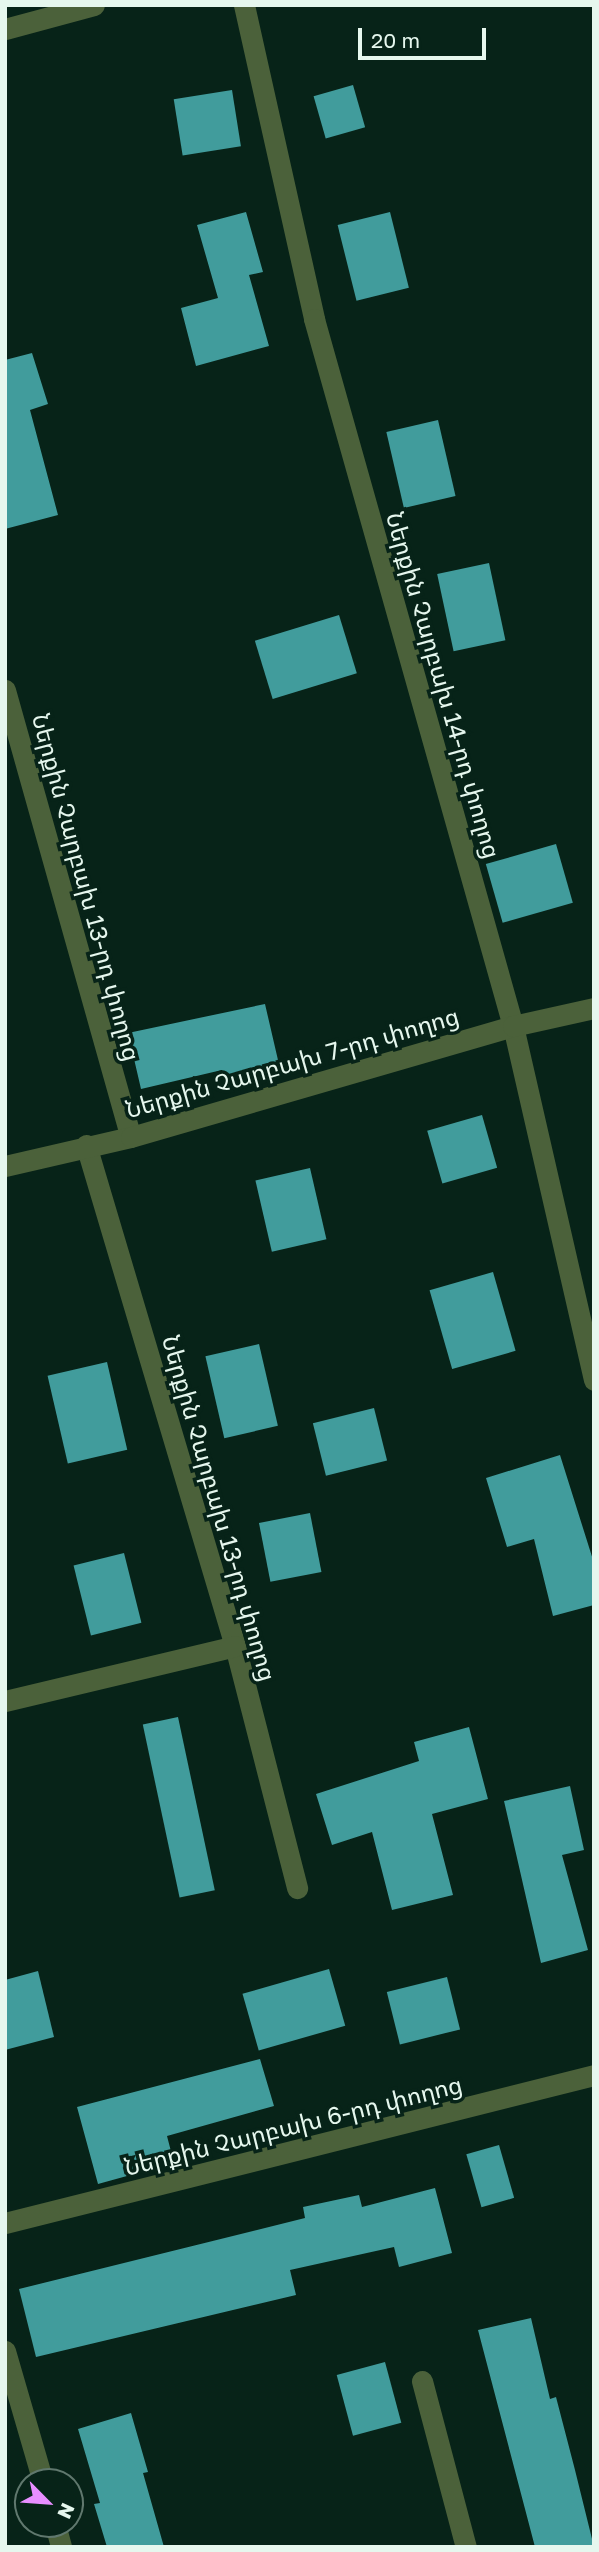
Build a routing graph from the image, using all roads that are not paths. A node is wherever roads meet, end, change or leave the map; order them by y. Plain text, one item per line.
1 (94, 5) edge
2 (244, 5) edge
3 (5, 29) edge
4 (5, 690) edge
5 (594, 1008) edge
6 (513, 1026) junction
7 (131, 1137) junction
8 (86, 1145) junction
9 (5, 1166) edge
10 (594, 1380) edge
11 (235, 1646) junction
12 (5, 1701) edge
13 (297, 1888) dead end
14 (594, 2075) edge
15 (5, 2223) edge
16 (5, 2351) edge
17 (422, 2381) dead end
18 (39, 2468) edge
19 (466, 2547) edge

1 - 3 street
2 - 6 street, Ներքին Չարբախ 14-րդ փողոց
4 - 7 street, Ներքին Չարբախ 13-րդ փողոց
5 - 6 street, Ներքին Չարբախ 7-րդ փողոց
6 - 7 street, Ներքին Չարբախ 7-րդ փողոց
6 - 10 street, Ներքին Չարբախ 14-րդ փողոց
7 - 8 street, Ներքին Չարբախ 7-րդ փողոց
8 - 9 street, Ներքին Չարբախ 7-րդ փողոց
8 - 11 street, Ներքին Չարբախ 13-րդ փողոց
11 - 12 street
11 - 13 street, Ներքին Չարբախ 13-րդ փողոց
14 - 15 street, Ներքին Չարբախ 6-րդ փողոց
16 - 18 street
17 - 19 street

